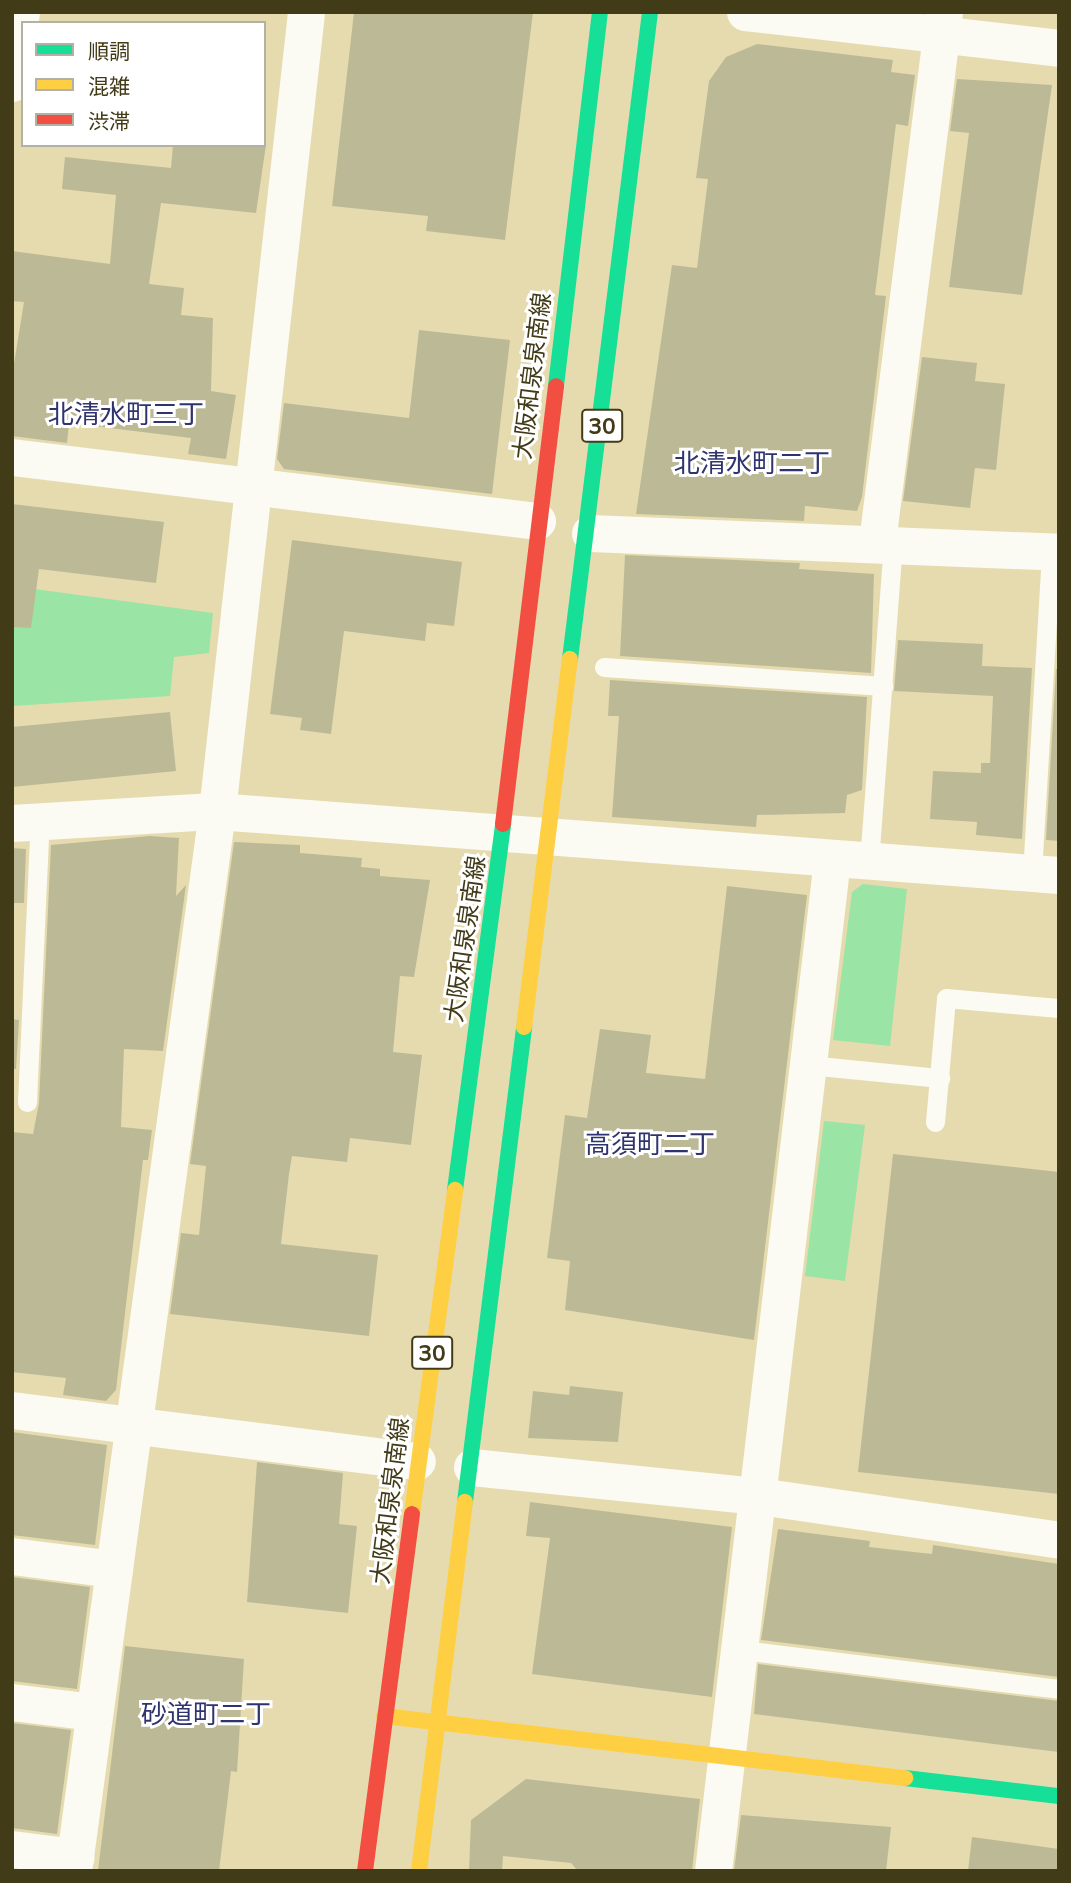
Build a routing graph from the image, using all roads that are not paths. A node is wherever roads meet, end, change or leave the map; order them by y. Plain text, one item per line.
1 (21, 12) edge
2 (306, 12) edge
3 (600, 12) edge
4 (650, 12) edge
5 (745, 12) edge
6 (943, 22) edge
7 (1059, 48) edge
8 (12, 83) edge
9 (12, 457) edge
10 (257, 483) junction
11 (537, 522) junction
12 (590, 533) junction
13 (885, 543) junction
14 (1055, 552) edge
15 (604, 667) dead end
16 (883, 686) junction
17 (217, 811) junction
18 (26, 822) edge
19 (502, 836) junction
20 (549, 838) junction
21 (832, 860) junction
22 (869, 862) junction
23 (1046, 874) edge
24 (1059, 1009) edge
25 (809, 1065) junction
26 (940, 1078) junction
27 (27, 1102) dead end
28 (935, 1122) dead end
29 (12, 1410) edge
30 (133, 1426) junction
31 (418, 1461) junction
32 (472, 1467) junction
33 (759, 1496) junction
34 (1059, 1540) edge
35 (12, 1556) edge
36 (114, 1569) junction
37 (742, 1650) junction
38 (1059, 1689) edge
39 (12, 1702) edge
40 (94, 1712) junction
41 (384, 1716) junction
42 (437, 1723) junction
43 (726, 1756) junction
44 (1059, 1796) edge
45 (12, 1849) edge
46 (74, 1864) edge
47 (365, 1871) edge
48 (419, 1871) edge
49 (713, 1871) edge

1 - 8 street
2 - 10 street
3 - 11 main road, 大阪和泉泉南線 / 30
4 - 12 main road, 30
5 - 6 street
6 - 7 street
6 - 13 street
9 - 10 street
10 - 11 street
10 - 17 street
11 - 19 main road, 大阪和泉泉南線 / 30
12 - 13 street
12 - 20 main road, 30
13 - 14 street
13 - 16 lane
14 - 23 lane
15 - 16 lane
16 - 22 lane
17 - 18 street
17 - 19 street
17 - 30 street
18 - 27 lane
19 - 20 street
19 - 31 main road, 大阪和泉泉南線 / 30
20 - 21 street
20 - 32 main road, 30
21 - 22 street
21 - 25 street
22 - 23 street
24 - 26 lane
25 - 26 lane
25 - 33 street
26 - 28 lane
29 - 30 street
30 - 31 street
30 - 36 street
31 - 41 main road, 大阪和泉泉南線 / 30
32 - 33 street
32 - 42 main road, 30
33 - 34 street
33 - 37 street
35 - 36 street
36 - 40 street
37 - 38 lane
37 - 43 street
39 - 40 street
40 - 46 street
41 - 42 main road
41 - 47 main road, 大阪和泉泉南線 / 30
42 - 43 main road
42 - 48 main road, 30
43 - 44 main road
43 - 49 street
45 - 46 street

